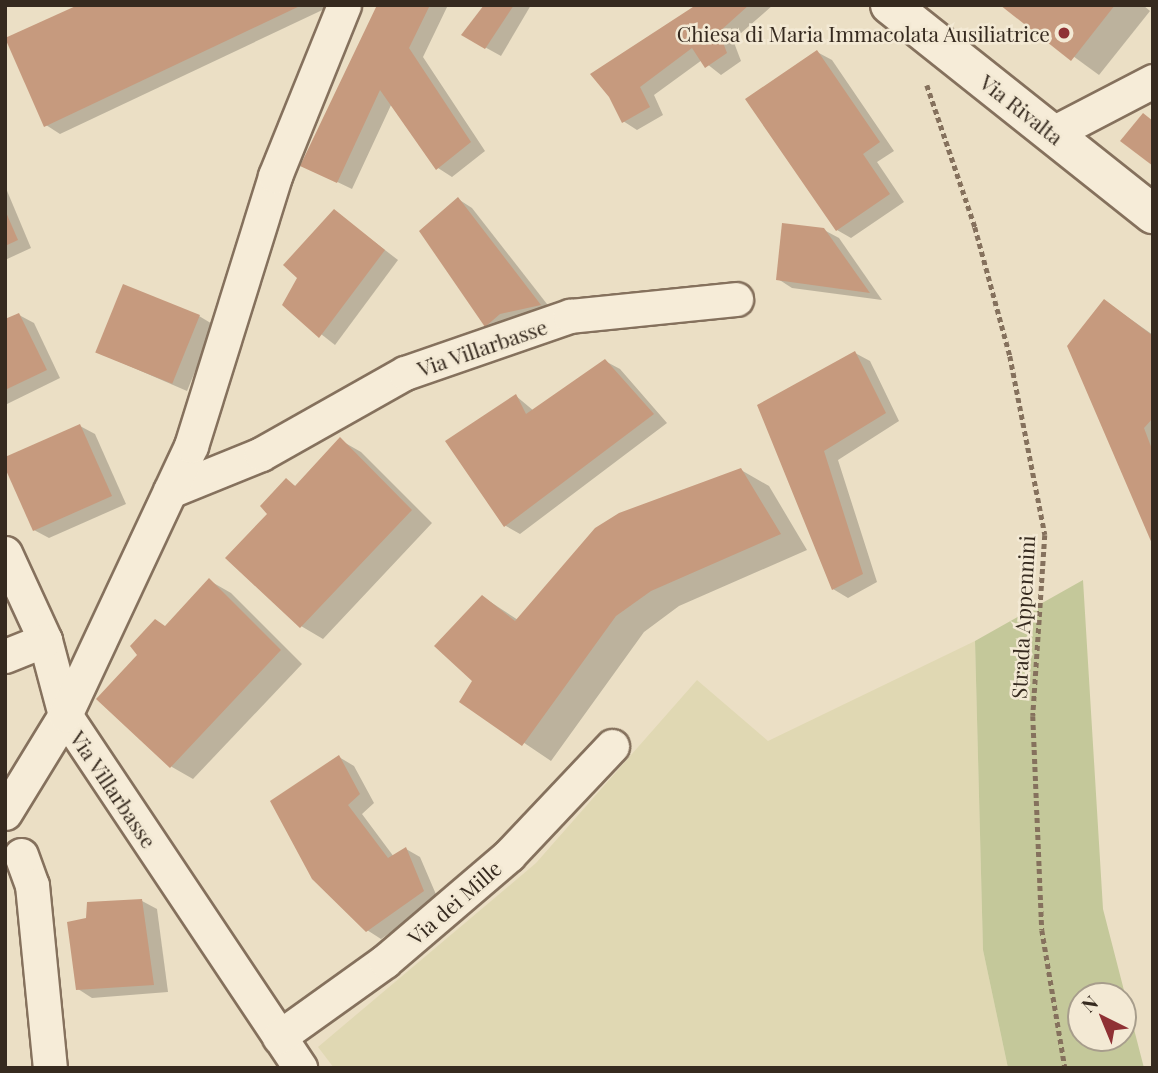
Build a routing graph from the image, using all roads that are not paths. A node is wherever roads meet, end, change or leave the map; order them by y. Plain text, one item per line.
1 (344, 5) edge
2 (890, 5) edge
3 (1153, 81) edge
4 (1053, 133) junction
5 (1153, 214) edge
6 (736, 299) dead end
7 (170, 491) junction
8 (5, 553) edge
9 (45, 640) junction
10 (5, 656) edge
11 (65, 715) junction
12 (612, 746) dead end
13 (5, 813) edge
14 (21, 855) dead end
15 (279, 1037) junction
16 (50, 1068) edge
17 (300, 1068) edge

1 - 7 street, Via Villarbasse
2 - 4 street, Via Rivalta
3 - 4 street
4 - 5 street, Via Rivalta
6 - 7 street, Via Villarbasse
7 - 11 street, Via Villarbasse
8 - 9 street
9 - 10 street
9 - 11 street
11 - 13 street
11 - 15 street, Via Villarbasse
12 - 15 street, Via dei Mille
14 - 16 street
15 - 17 street, Via Villarbasse

